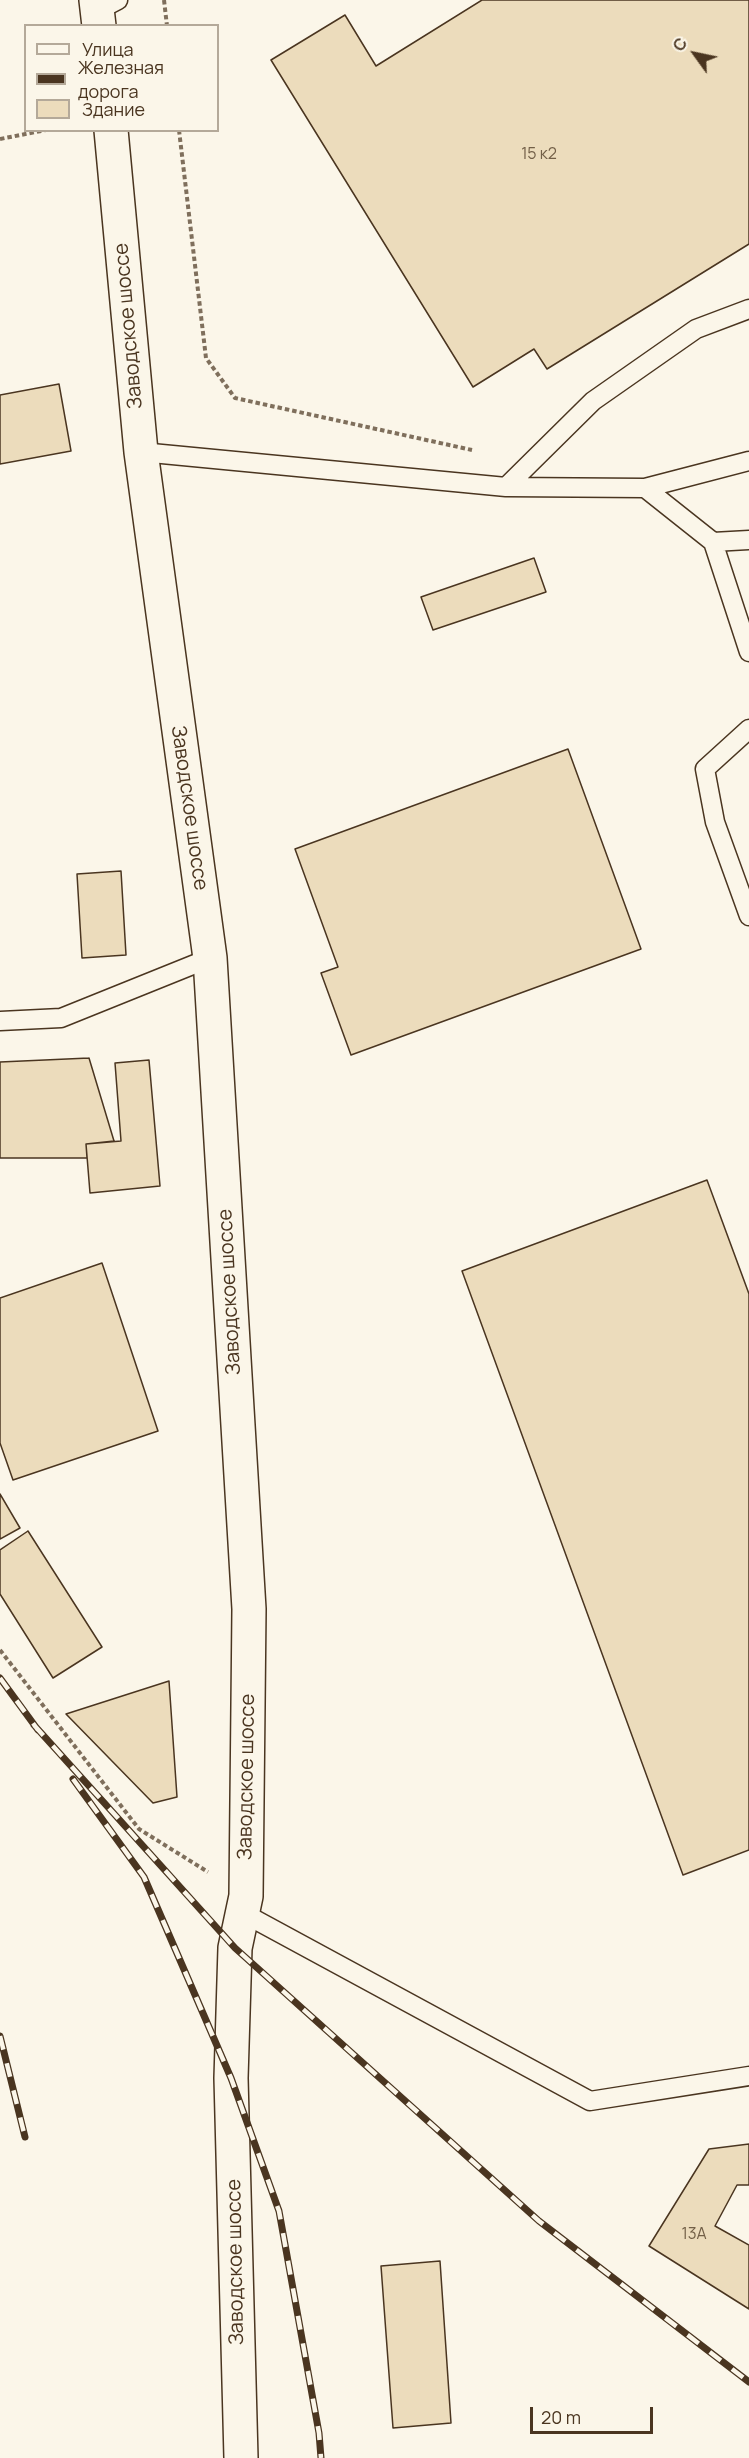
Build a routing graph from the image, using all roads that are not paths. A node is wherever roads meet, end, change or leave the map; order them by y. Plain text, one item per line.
1 (111, 132) edge
2 (749, 309) edge
3 (141, 452) junction
4 (749, 461) edge
5 (506, 487) junction
6 (645, 488) junction
7 (749, 540) edge
8 (713, 542) junction
9 (749, 652) edge
10 (749, 729) edge
11 (749, 916) edge
12 (210, 958) junction
13 (0, 1021) edge
14 (245, 1904) junction
15 (749, 2076) edge
16 (241, 2458) edge

1 - 3 main road, Заводское шоссе
2 - 5 lane
3 - 5 lane
3 - 12 main road, Заводское шоссе
4 - 6 lane
5 - 6 lane
6 - 8 lane
7 - 8 lane
8 - 9 lane
10 - 11 lane
12 - 13 lane
12 - 14 main road, Заводское шоссе
14 - 15 lane
14 - 16 main road, Заводское шоссе

